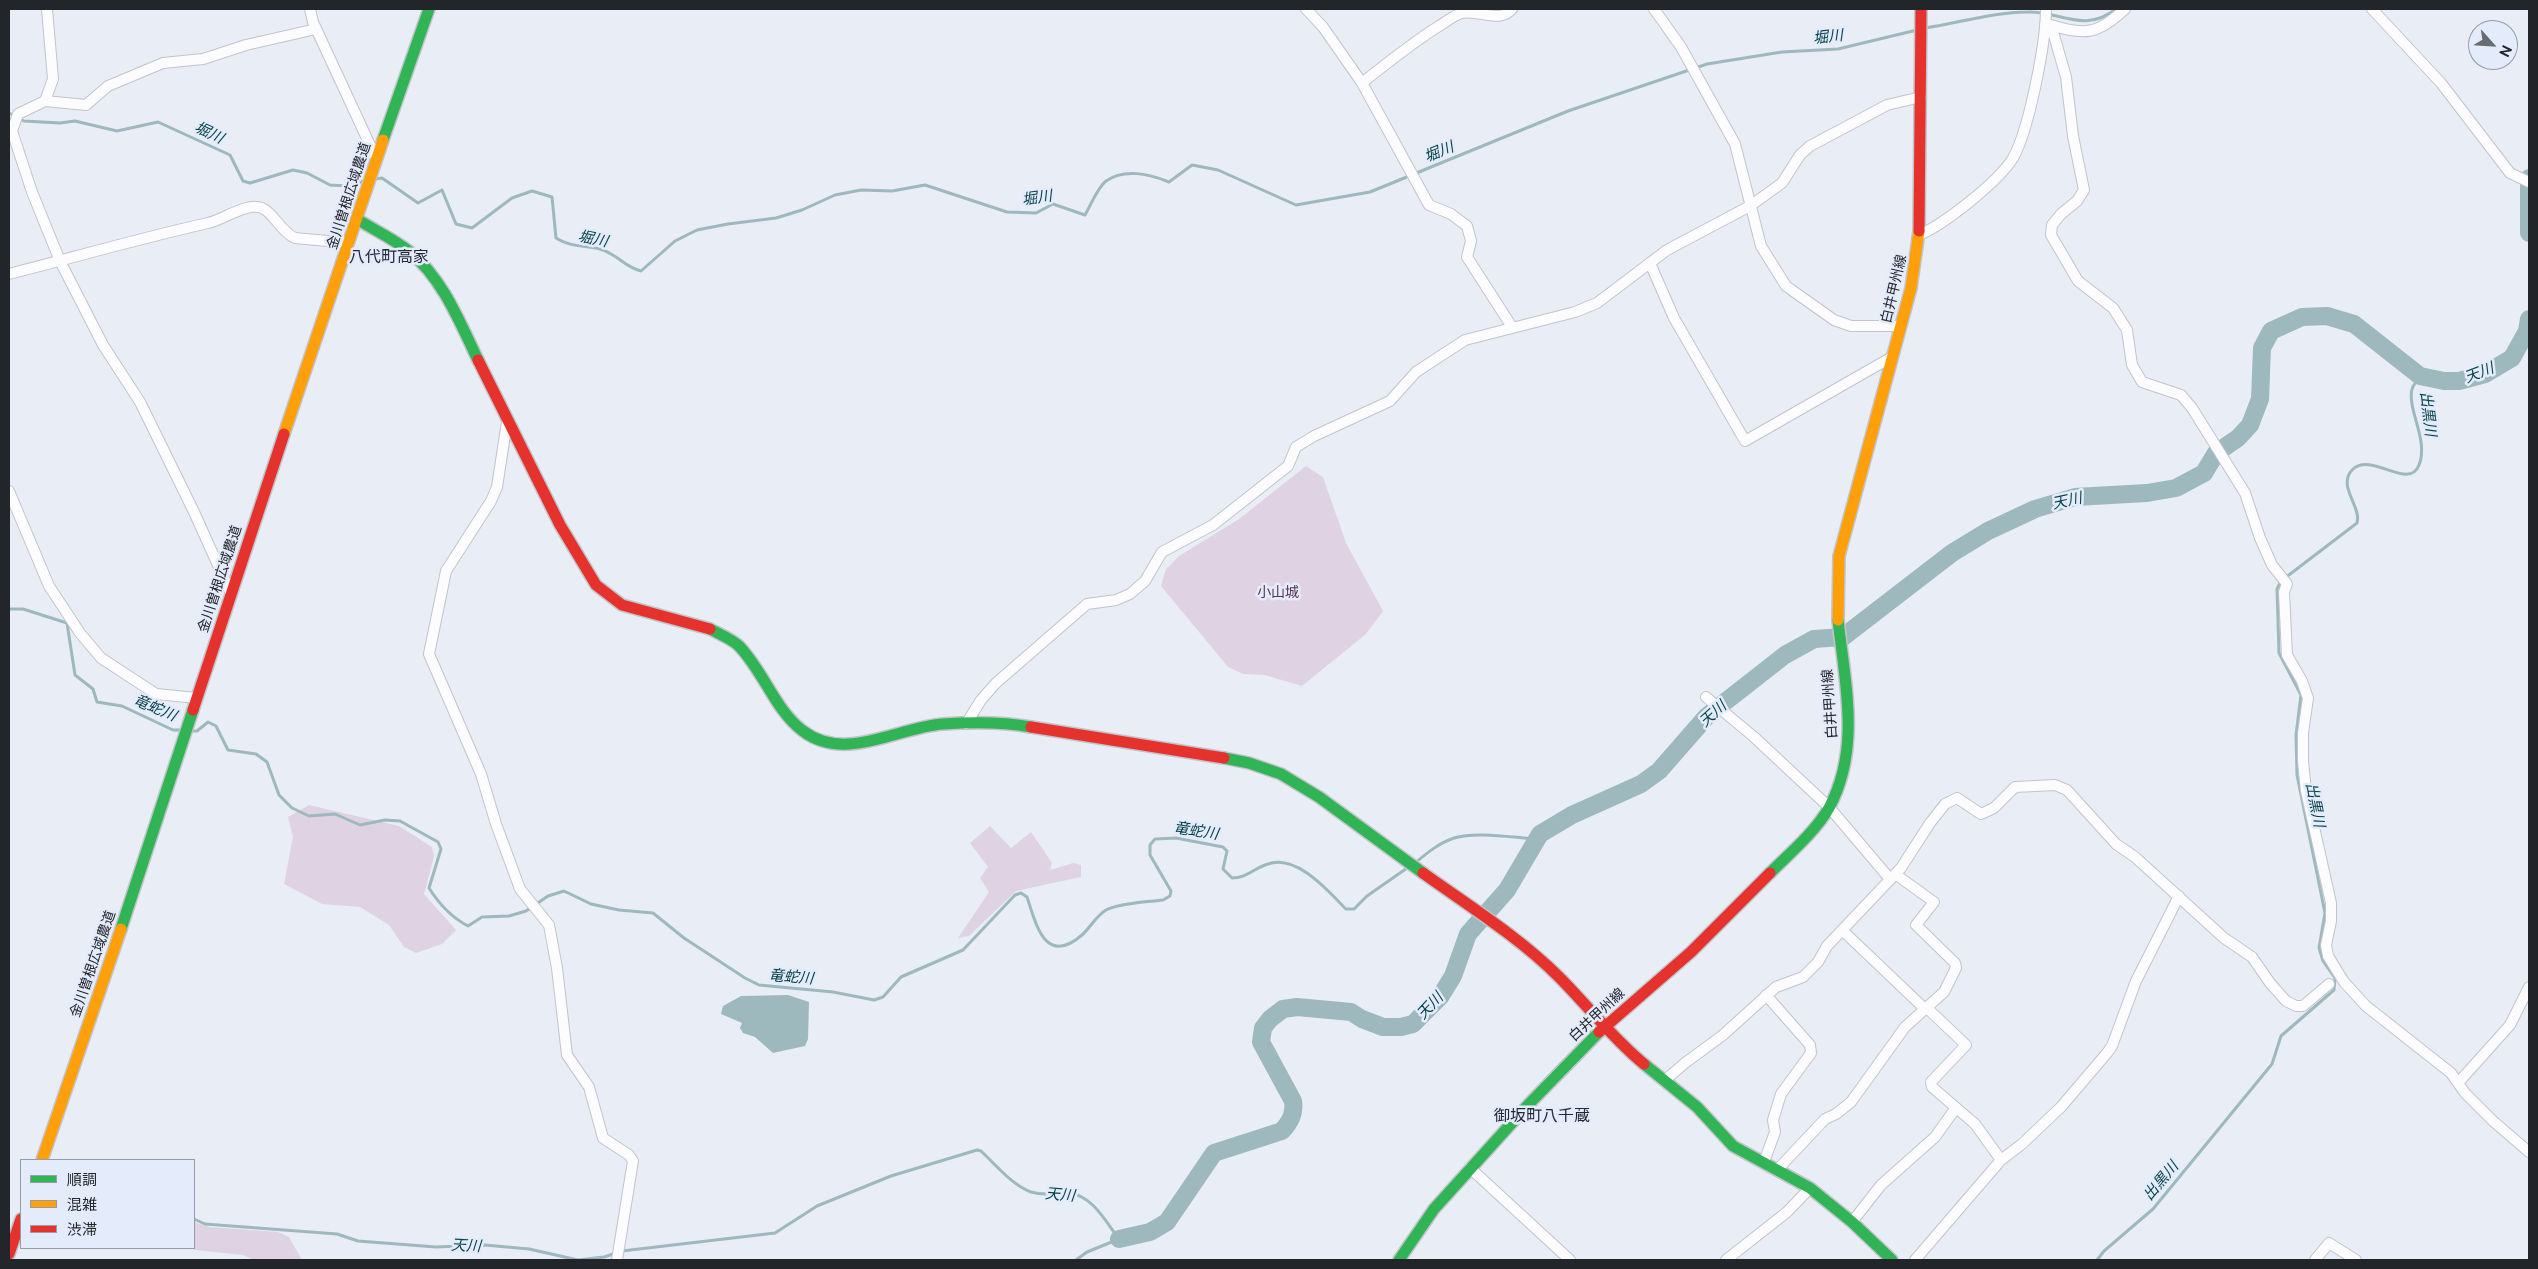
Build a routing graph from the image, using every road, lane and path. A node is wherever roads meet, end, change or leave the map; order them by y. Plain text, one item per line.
1 (47, 9) edge
2 (310, 9) edge
3 (429, 9) edge
4 (1306, 9) edge
5 (1512, 9) edge
6 (1654, 9) edge
7 (1921, 9) edge
8 (2046, 9) edge
9 (2124, 9) edge
10 (2372, 9) edge
11 (2047, 23) junction
12 (316, 29) junction
13 (1362, 83) junction
14 (1921, 97) junction
15 (45, 101) junction
16 (376, 158) junction
17 (2529, 182) edge
18 (1750, 206) junction
19 (357, 220) junction
20 (1919, 235) junction
21 (349, 243) junction
22 (60, 261) junction
23 (1650, 263) junction
24 (9, 274) edge
25 (1901, 326) junction
26 (1512, 327) junction
27 (1892, 357) junction
28 (507, 422) junction
29 (9, 491) edge
30 (231, 594) junction
31 (1706, 697) dead end
32 (197, 698) junction
33 (966, 724) junction
34 (1829, 807) junction
35 (1893, 877) junction
36 (2179, 896) junction
37 (1842, 930) junction
38 (2329, 984) dead end
39 (2529, 987) edge
40 (1766, 995) junction
41 (1926, 1008) junction
42 (1604, 1026) junction
43 (1664, 1081) junction
44 (2458, 1083) junction
45 (1955, 1109) junction
46 (2529, 1152) edge
47 (42, 1159) edge
48 (2001, 1160) junction
49 (1764, 1162) junction
50 (1470, 1168) junction
51 (1778, 1169) junction
52 (1810, 1188) junction
53 (20, 1222) edge
54 (1852, 1222) junction
55 (10, 1252) edge
56 (617, 1260) edge
57 (1399, 1260) edge
58 (1570, 1260) edge
59 (1726, 1260) edge
60 (1892, 1260) edge
61 (1915, 1260) edge
62 (2315, 1260) edge
63 (2356, 1260) edge

1 - 15 street
2 - 12 street
3 - 16 street, 金川曽根広域農道
4 - 13 street
5 - 13 street
6 - 18 street
7 - 14 street, 白井甲州線
8 - 11 street
9 - 11 street
10 - 17 street
11 - 20 street
11 - 44 street
12 - 15 street
12 - 16 street
13 - 26 street
14 - 18 street
14 - 20 street, 白井甲州線
15 - 22 street
16 - 19 street, 金川曽根広域農道
18 - 23 street
18 - 25 street
19 - 21 street, 金川曽根広域農道
19 - 28 street
20 - 25 street, 白井甲州線
21 - 22 street
21 - 30 street, 金川曽根広域農道
22 - 24 street
22 - 30 street
23 - 26 street
23 - 27 street
25 - 27 street, 白井甲州線
26 - 33 street
27 - 34 street, 白井甲州線
28 - 33 street
28 - 56 street
29 - 32 street
30 - 32 street, 金川曽根広域農道
31 - 34 street
32 - 47 street, 金川曽根広域農道
33 - 42 street
34 - 35 street
34 - 42 street, 白井甲州線
35 - 36 street
35 - 37 street
35 - 41 street
36 - 38 street
36 - 48 street
37 - 40 street
37 - 41 street
39 - 44 street
40 - 43 street
40 - 49 street
41 - 45 street
41 - 51 street
42 - 43 street
42 - 50 street, 白井甲州線
43 - 49 street
44 - 46 street
45 - 48 street
45 - 54 street
48 - 61 street
49 - 51 street
50 - 57 street, 白井甲州線
50 - 58 street
51 - 52 street
52 - 54 street
52 - 59 street
53 - 55 street
54 - 60 street
62 - 63 street

